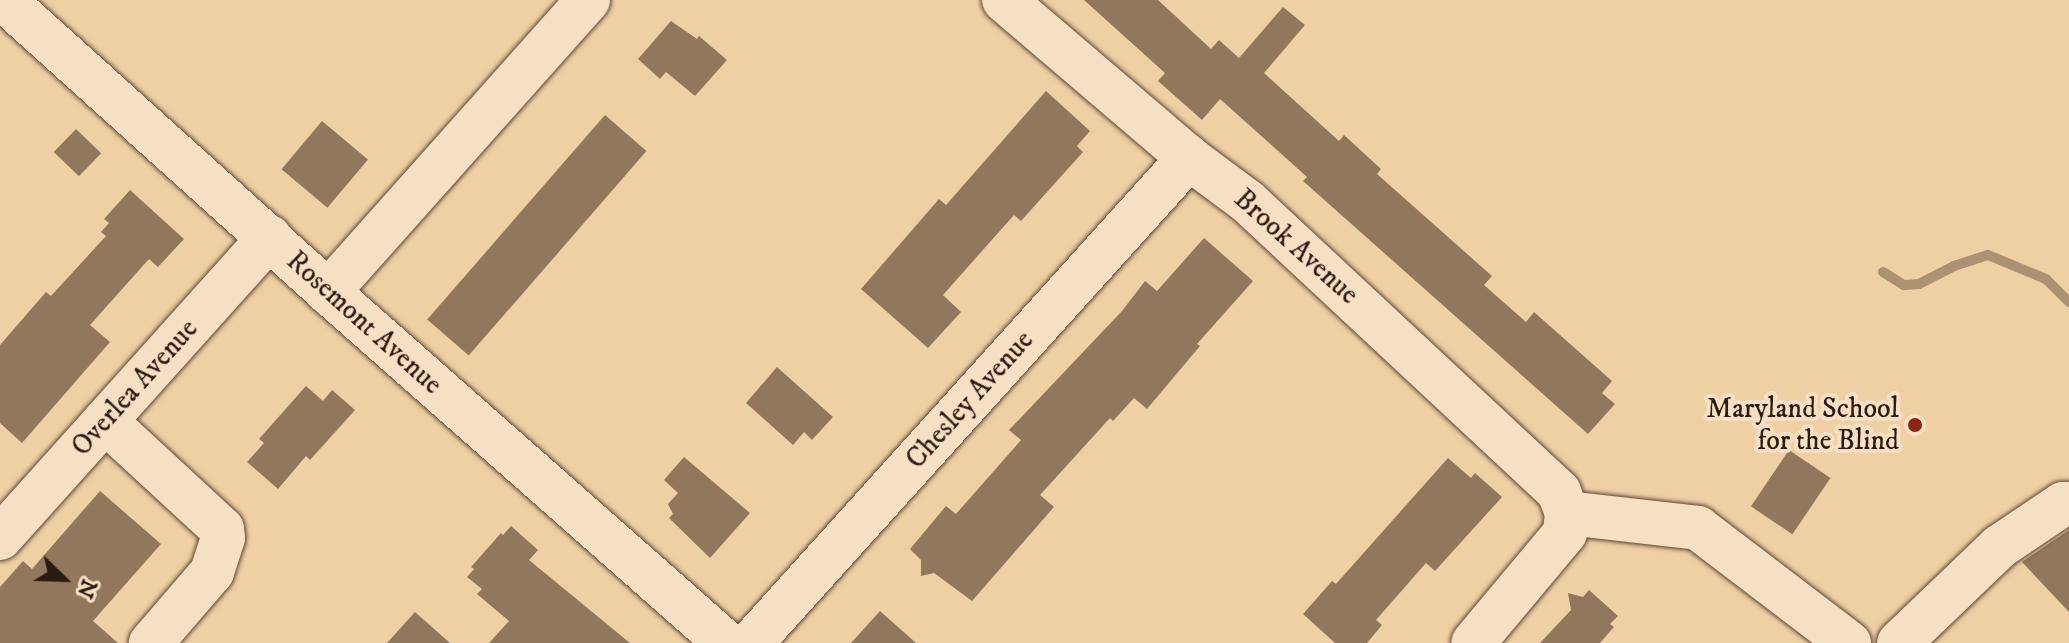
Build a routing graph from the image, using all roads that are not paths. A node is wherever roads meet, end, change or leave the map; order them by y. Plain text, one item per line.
1 (4, 0) edge
2 (588, 0) edge
3 (1004, 0) edge
4 (1189, 158) junction
5 (270, 237) junction
6 (328, 292) junction
7 (105, 421) junction
8 (2069, 504) edge
9 (1567, 513) junction
10 (0, 538) edge
11 (151, 643) edge
12 (726, 643) edge
13 (751, 643) edge
14 (1473, 643) edge
15 (1849, 643) edge
16 (1899, 643) edge

1 - 5 street, Rosemont Avenue
2 - 6 street
3 - 4 street, Brook Avenue
4 - 9 street, Brook Avenue
4 - 13 street, Chesley Avenue
5 - 6 street, Rosemont Avenue
5 - 7 street, Overlea Avenue
6 - 12 street, Rosemont Avenue
7 - 10 street, Overlea Avenue
7 - 11 street
8 - 16 street
9 - 14 street
9 - 15 street

